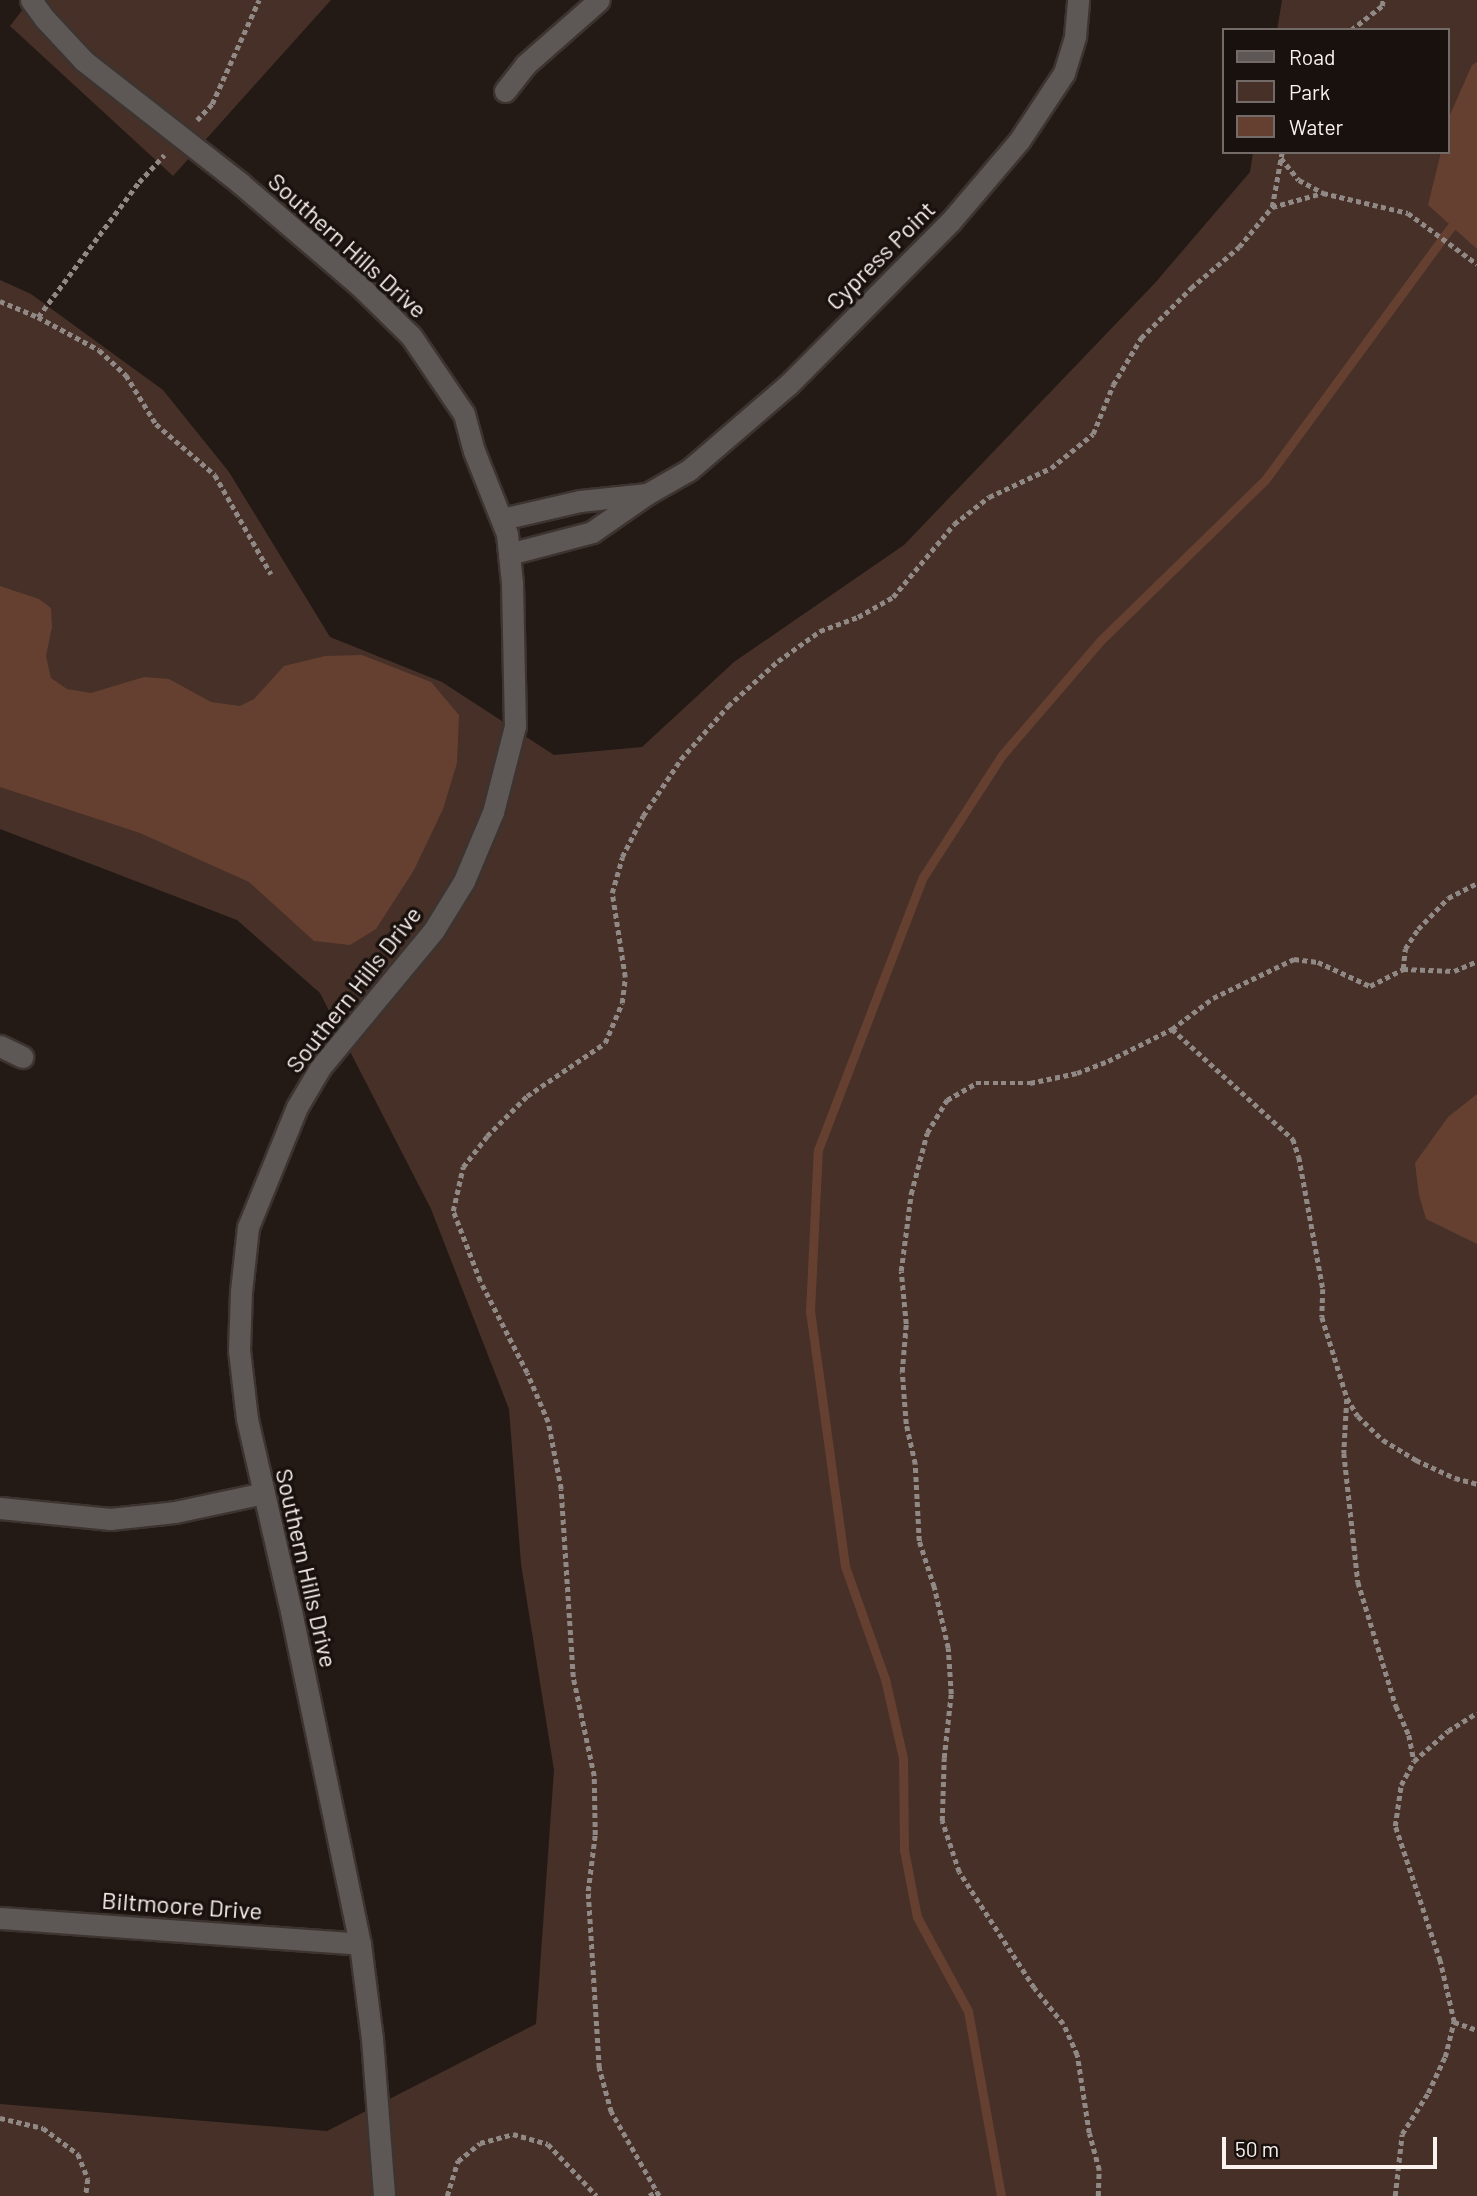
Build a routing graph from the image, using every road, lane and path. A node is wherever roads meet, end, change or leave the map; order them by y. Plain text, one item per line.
1 (31, 0) edge
2 (259, 0) edge
3 (599, 0) edge
4 (1078, 0) edge
5 (1383, 0) edge
6 (1354, 28) edge
7 (505, 91) dead end
8 (180, 138) junction
9 (1282, 155) edge
10 (1323, 193) junction
11 (1272, 207) junction
12 (1477, 264) edge
13 (0, 301) edge
14 (38, 317) junction
15 (647, 494) junction
16 (502, 519) junction
17 (509, 554) junction
18 (271, 574) dead end
19 (1477, 883) edge
20 (1477, 961) edge
21 (1403, 969) junction
22 (1172, 1029) junction
23 (0, 1046) edge
24 (23, 1056) dead end
25 (1347, 1398) junction
26 (1477, 1483) edge
27 (264, 1493) junction
28 (0, 1508) edge
29 (1477, 1713) edge
30 (1414, 1762) junction
31 (0, 1919) edge
32 (360, 1944) junction
33 (1454, 2022) junction
34 (1477, 2030) edge
35 (0, 2118) edge
36 (658, 2194) edge
37 (86, 2196) edge
38 (384, 2196) edge
39 (447, 2196) edge
40 (597, 2196) edge
41 (649, 2196) edge
42 (1098, 2196) edge
43 (1395, 2196) edge

1 - 8 street, Southern Hills Drive
2 - 8 path
3 - 7 street
4 - 15 street, Cypress Point
5 - 6 path
8 - 14 path
8 - 16 street, Southern Hills Drive
9 - 10 path
9 - 11 path
10 - 11 path
10 - 12 path
11 - 36 path
13 - 14 path
14 - 18 path
15 - 16 street, Cypress Point
15 - 17 street, Cypress Point
16 - 17 street, Southern Hills Drive
17 - 27 street, Southern Hills Drive
19 - 21 path
20 - 21 path
21 - 22 path
22 - 25 path
22 - 42 path
23 - 24 street
25 - 26 path
25 - 30 path
27 - 28 street
27 - 32 street, Southern Hills Drive
29 - 30 path
30 - 33 path
31 - 32 street, Biltmoore Drive
32 - 38 street, Southern Hills Drive
33 - 34 path
33 - 43 path
35 - 37 path
36 - 41 path
39 - 40 path

